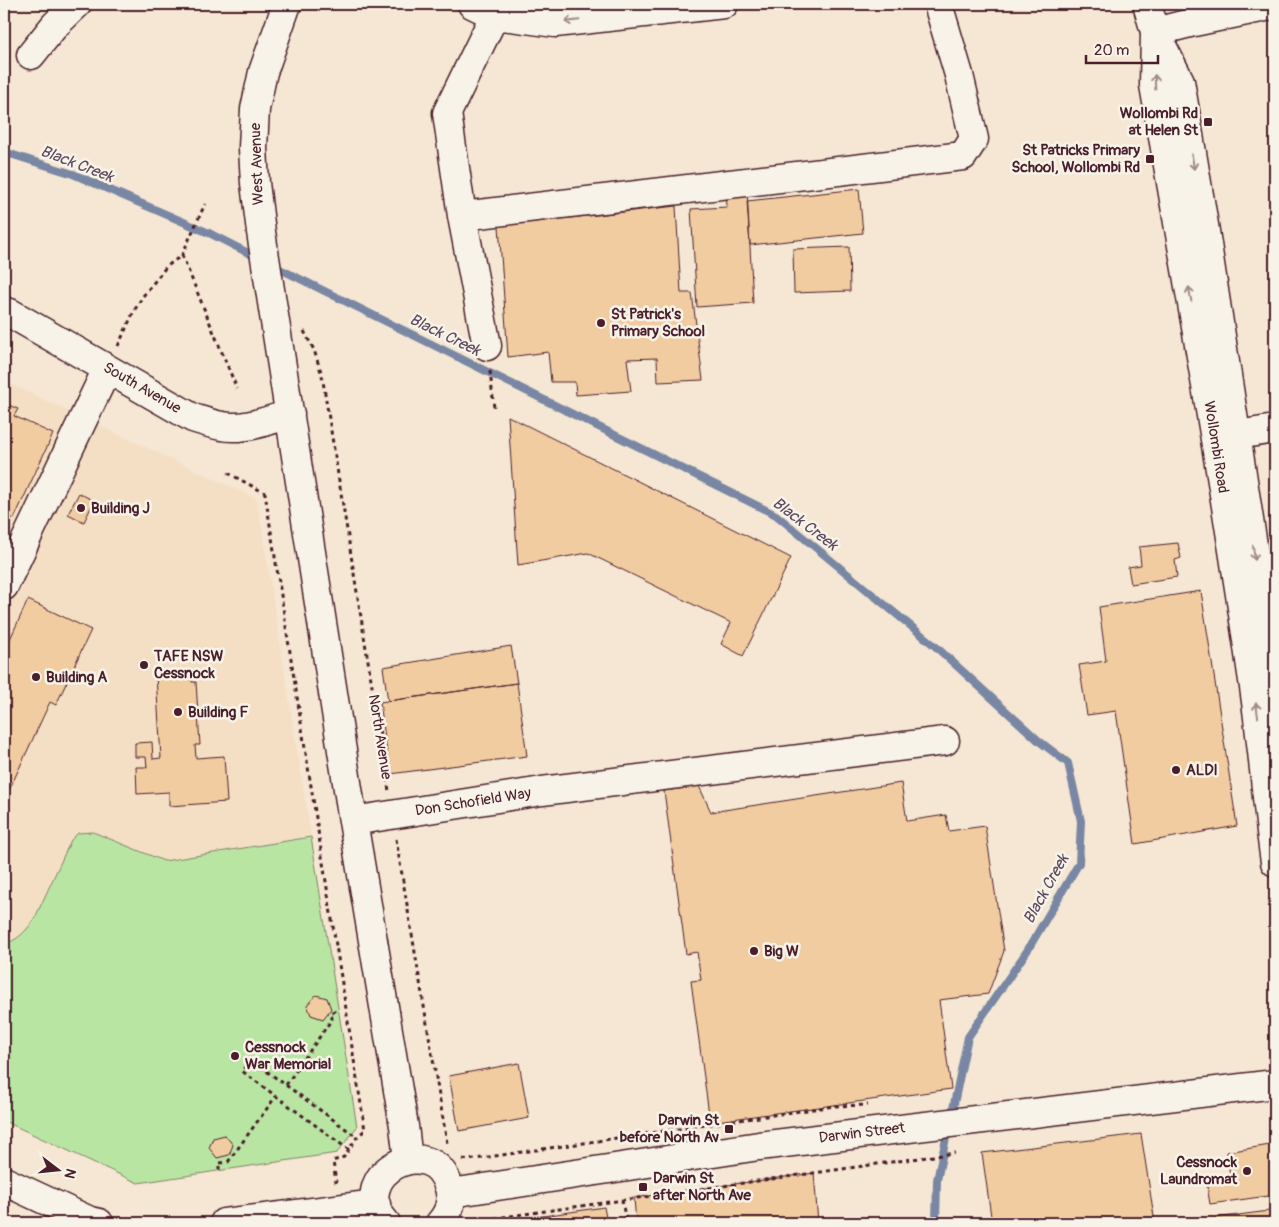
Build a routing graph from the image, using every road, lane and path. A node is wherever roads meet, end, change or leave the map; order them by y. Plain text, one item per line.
1 (77, 4) edge
2 (287, 4) edge
3 (533, 4) edge
4 (724, 4) edge
5 (938, 4) edge
6 (1147, 4) edge
7 (1275, 5) edge
8 (489, 7) edge
9 (1156, 32) junction
10 (31, 55) dead end
11 (205, 204) dead end
12 (462, 216) junction
13 (182, 255) junction
14 (4, 312) edge
15 (302, 326) dead end
16 (1198, 337) junction
17 (487, 346) joint
18 (107, 368) junction
19 (237, 389) dead end
20 (494, 408) dead end
21 (290, 414) junction
22 (1275, 429) edge
23 (1237, 435) junction
24 (228, 473) dead end
25 (1233, 549) junction
26 (4, 586) edge
27 (1275, 690) edge
28 (945, 741) dead end
29 (392, 815) junction
30 (353, 821) junction
31 (1275, 862) edge
32 (337, 1011) dead end
33 (1275, 1084) edge
34 (286, 1085) junction
35 (276, 1096) junction
36 (358, 1138) junction
37 (447, 1144) dead end
38 (349, 1150) junction
39 (955, 1153) dead end
40 (459, 1158) dead end
41 (408, 1160) junction
42 (468, 1160) dead end
43 (219, 1170) dead end
44 (4, 1181) edge
45 (336, 1183) dead end
46 (451, 1194) junction
47 (622, 1200) junction
48 (381, 1213) edge
49 (4, 1221) edge
50 (8, 1223) edge
51 (99, 1223) edge
52 (224, 1223) edge
53 (440, 1223) edge
54 (480, 1223) edge
55 (626, 1223) edge

1 - 10 street
2 - 21 street, West Avenue
3 - 8 street
4 -> 8 street
5 - 12 street
6 - 9 street, Wollombi Road
7 - 9 street
8 - 12 street
16 -> 9 street, Wollombi Road
9 -> 23 street, Wollombi Road
11 - 13 path
12 - 17 street
13 - 18 path
13 - 19 path
14 - 18 street, South Avenue
15 - 29 path, North Avenue
16 - 23 street
16 - 25 street, Wollombi Road
17 - 20 path
18 - 21 street, South Avenue
18 - 26 street
21 - 30 street
22 - 23 street
23 - 25 street
23 -> 27 street, Wollombi Road
24 - 36 path
31 -> 25 street, Wollombi Road
28 - 29 street, Don Schofield Way
29 - 30 street, Don Schofield Way
29 - 37 path, North Avenue
30 - 41 street
32 - 34 path
33 - 46 street, Darwin Street
34 - 35 path
34 - 36 path
35 - 38 path
35 - 43 path
36 - 38 path
38 - 45 path
39 - 47 path
40 - 42 path
41 - 46 street
41 - 48 street
44 - 51 street
46 - 53 street
47 - 54 path
47 - 55 path
48 - 52 street
49 - 50 path

